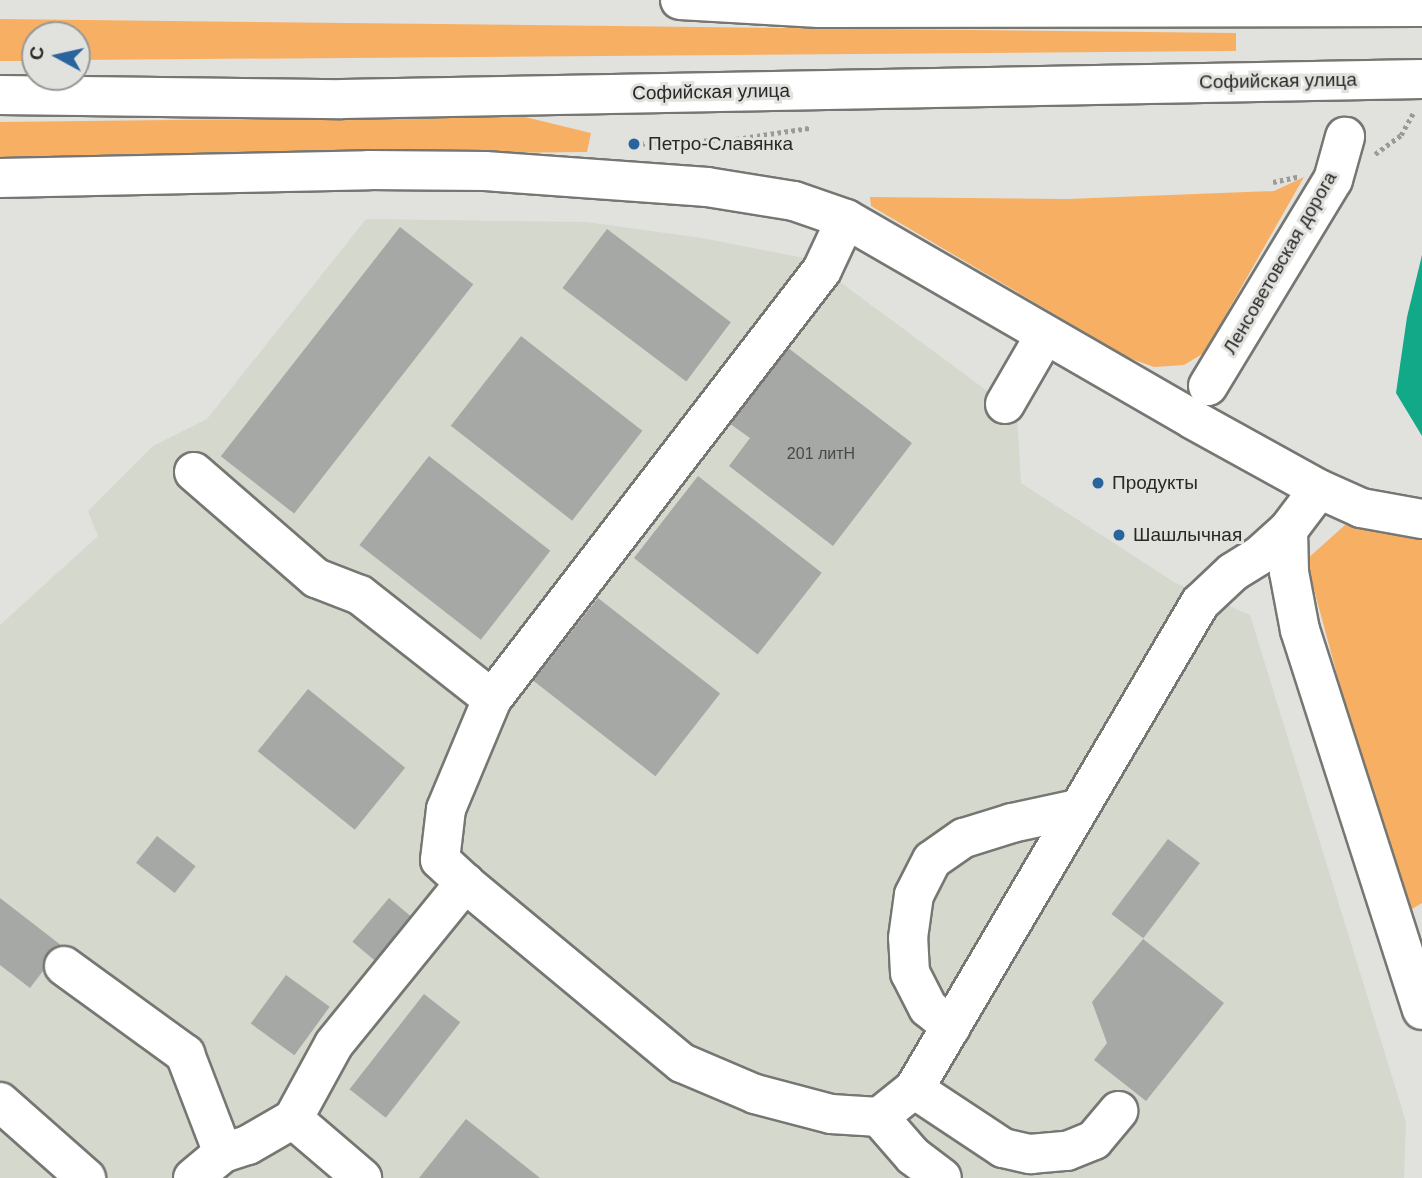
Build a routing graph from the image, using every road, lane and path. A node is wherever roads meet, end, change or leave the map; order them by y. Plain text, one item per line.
1 (680, 0) edge
2 (1422, 7) edge
3 (1422, 79) edge
4 (0, 95) edge
5 (809, 128) dead end
6 (1345, 137) dead end
7 (634, 144) dead end
8 (0, 178) edge
9 (846, 219) junction
10 (1045, 335) junction
11 (1200, 403) junction
12 (1005, 404) dead end
13 (194, 472) dead end
14 (1319, 489) junction
15 (1422, 519) edge
16 (1288, 530) junction
17 (492, 699) junction
18 (1077, 809) junction
19 (465, 883) junction
20 (64, 966) dead end
21 (1422, 1010) edge
22 (951, 1027) junction
23 (914, 1089) junction
24 (0, 1102) edge
25 (1118, 1111) dead end
26 (879, 1117) junction
27 (293, 1119) junction
28 (223, 1153) junction
29 (86, 1178) edge
30 (193, 1178) edge
31 (362, 1178) edge
32 (942, 1178) edge

1 - 2 street
3 - 4 street, Софийская улица
5 - 7 path
6 - 11 street, Ленсоветовская дорога
8 - 9 street
9 - 10 street
9 - 17 street
10 - 11 street
10 - 12 street
11 - 14 street
13 - 17 street
14 - 15 street
14 - 16 street
16 - 18 street
16 - 21 street
17 - 19 street
18 - 22 street
18 - 22 street
19 - 26 street
19 - 27 street
20 - 28 street
22 - 23 street
23 - 25 street
23 - 26 street
24 - 29 street
26 - 32 street
27 - 28 street
27 - 31 street
28 - 30 street

